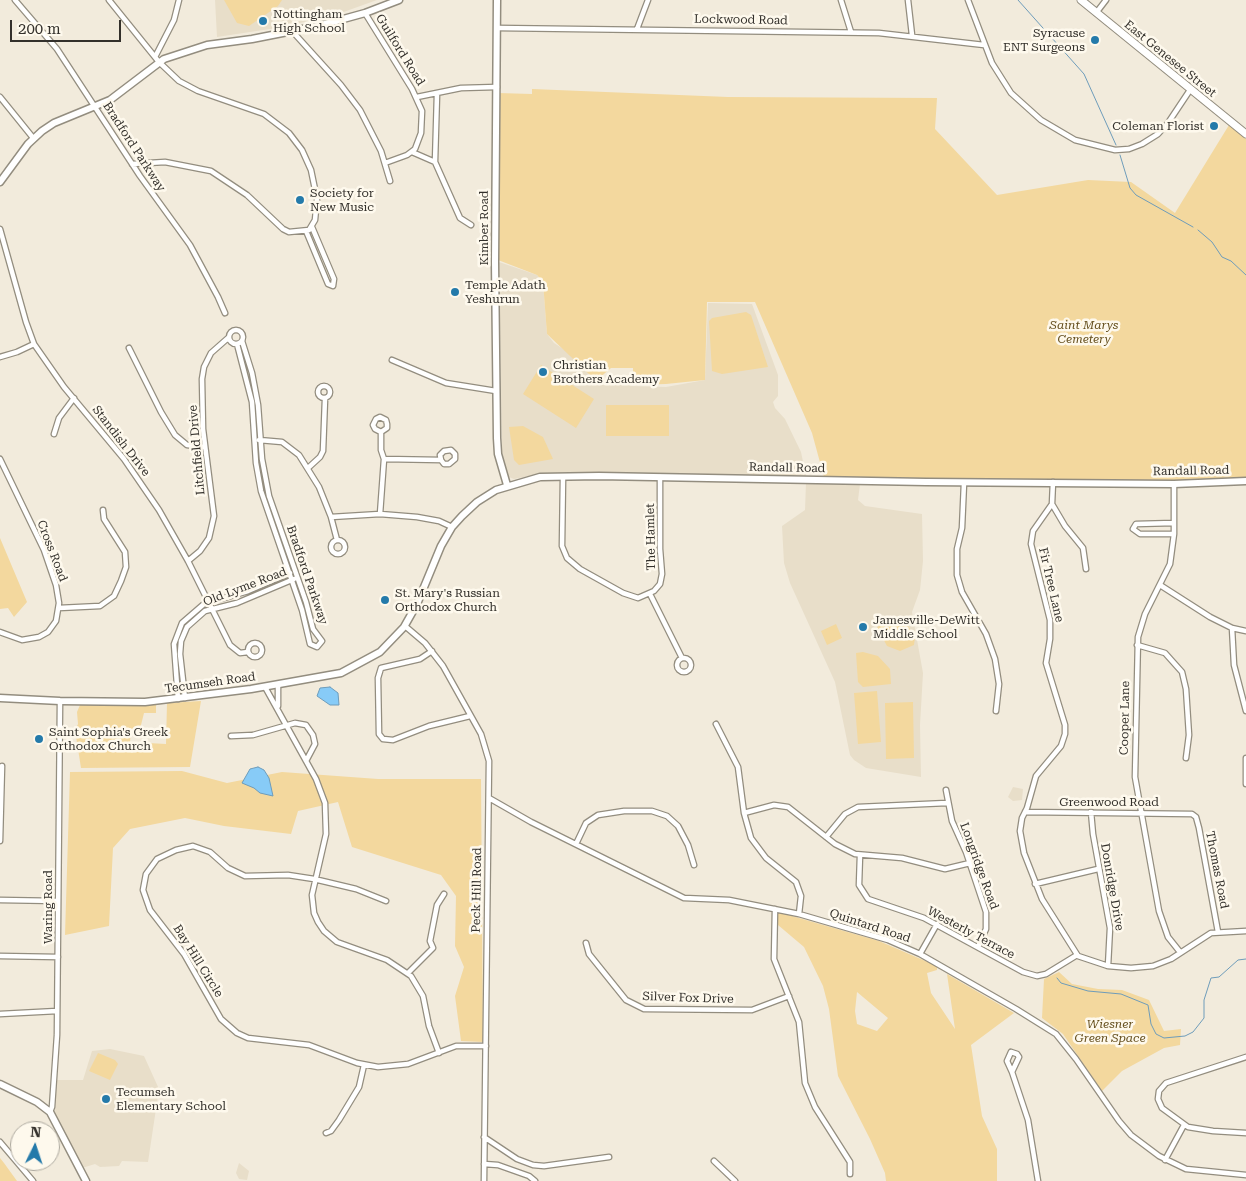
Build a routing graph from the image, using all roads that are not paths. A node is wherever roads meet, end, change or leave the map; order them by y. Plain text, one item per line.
1 (15, 0) edge
2 (111, 0) edge
3 (179, 0) edge
4 (399, 0) edge
5 (497, 0) edge
6 (648, 0) edge
7 (841, 0) edge
8 (908, 0) edge
9 (968, 0) edge
10 (1081, 0) edge
11 (1106, 0) edge
12 (365, 13) junction
13 (1096, 13) junction
14 (497, 28) junction
15 (637, 29) junction
16 (293, 32) junction
17 (851, 32) junction
18 (912, 35) junction
19 (984, 44) junction
20 (157, 59) junction
21 (497, 87) junction
22 (1190, 90) junction
23 (437, 94) junction
24 (0, 97) edge
25 (417, 97) junction
26 (96, 107) junction
27 (1246, 134) edge
28 (34, 139) junction
29 (412, 152) junction
30 (435, 162) junction
31 (385, 163) junction
32 (132, 164) junction
33 (390, 181) dead end
34 (0, 182) edge
35 (471, 225) dead end
36 (312, 227) junction
37 (0, 229) edge
38 (306, 232) junction
39 (225, 313) dead end
40 (228, 338) junction
41 (242, 341) junction
42 (34, 344) junction
43 (237, 344) junction
44 (129, 348) dead end
45 (0, 357) edge
46 (392, 360) dead end
47 (496, 390) junction
48 (74, 398) junction
49 (324, 399) dead end
50 (381, 432) dead end
51 (54, 434) dead end
52 (255, 440) junction
53 (262, 440) junction
54 (204, 447) junction
55 (384, 458) junction
56 (0, 459) edge
57 (441, 460) dead end
58 (308, 468) junction
59 (562, 477) junction
60 (660, 477) junction
61 (1246, 481) edge
62 (964, 482) junction
63 (1053, 482) junction
64 (1174, 484) junction
65 (507, 485) junction
66 (1052, 504) junction
67 (103, 510) dead end
68 (380, 514) junction
69 (331, 517) junction
70 (1174, 523) junction
71 (452, 527) junction
72 (1174, 534) junction
73 (337, 540) dead end
74 (188, 561) junction
75 (1086, 569) dead end
76 (295, 570) junction
77 (289, 573) junction
78 (297, 578) junction
79 (292, 580) junction
80 (1160, 585) junction
81 (650, 594) junction
82 (209, 602) junction
83 (58, 608) junction
84 (212, 608) junction
85 (405, 626) junction
86 (1232, 628) junction
87 (1246, 631) edge
88 (0, 632) edge
89 (1137, 645) junction
90 (432, 651) junction
91 (248, 652) dead end
92 (682, 658) dead end
93 (278, 685) junction
94 (1246, 686) edge
95 (266, 687) junction
96 (1239, 687) junction
97 (0, 698) edge
98 (181, 699) junction
99 (60, 701) junction
100 (278, 708) junction
101 (996, 711) dead end
102 (1246, 711) edge
103 (470, 716) junction
104 (716, 724) dead end
105 (286, 726) junction
106 (231, 736) dead end
107 (1186, 758) dead end
108 (1246, 758) edge
109 (306, 762) junction
110 (2, 766) dead end
111 (1246, 784) edge
112 (946, 790) dead end
113 (489, 798) junction
114 (947, 803) junction
115 (744, 812) junction
116 (1025, 812) junction
117 (1091, 812) junction
118 (1140, 812) junction
119 (1192, 814) joint
120 (826, 837) junction
121 (0, 841) edge
122 (576, 844) junction
123 (860, 855) junction
124 (970, 863) junction
125 (694, 865) dead end
126 (1098, 868) junction
127 (314, 880) junction
128 (1035, 884) junction
129 (444, 894) dead end
130 (0, 900) edge
131 (58, 901) junction
132 (386, 901) dead end
133 (775, 909) junction
134 (799, 914) junction
135 (937, 924) junction
136 (1246, 931) edge
137 (1218, 932) junction
138 (586, 943) dead end
139 (978, 947) junction
140 (1180, 952) junction
141 (920, 954) junction
142 (1077, 955) junction
143 (0, 956) edge
144 (58, 957) junction
145 (1108, 966) junction
146 (408, 973) junction
147 (789, 996) junction
148 (57, 1011) junction
149 (0, 1014) edge
150 (486, 1046) junction
151 (439, 1052) junction
152 (1246, 1058) edge
153 (364, 1065) junction
154 (1012, 1072) dead end
155 (0, 1084) edge
156 (50, 1112) junction
157 (1184, 1125) junction
158 (326, 1133) dead end
159 (1246, 1134) edge
160 (484, 1137) junction
161 (0, 1142) edge
162 (609, 1157) dead end
163 (1165, 1160) junction
164 (714, 1161) dead end
165 (484, 1164) junction
166 (850, 1174) dead end
167 (1246, 1175) edge
168 (32, 1181) edge
169 (86, 1181) edge
170 (484, 1181) edge
171 (535, 1181) edge
172 (735, 1181) edge
173 (1038, 1181) edge

1 - 26 street, Bradford Parkway
2 - 20 street
3 - 20 street
4 - 12 street
5 - 14 street, Kimber Road
6 - 15 street
7 - 17 street
8 - 18 street
9 - 19 street
10 - 13 main road, East Genesee Street
11 - 13 street
12 - 16 street
12 - 25 street, Guilford Road
13 - 22 main road, East Genesee Street
14 - 15 street, Lockwood Road
14 - 21 street, Kimber Road
15 - 17 street, Lockwood Road
16 - 20 street
16 - 31 street
17 - 18 street, Lockwood Road
18 - 19 street, Lockwood Road
19 - 22 street
20 - 26 street
20 - 36 street
21 - 23 street
21 - 47 street, Kimber Road
22 - 27 main road, East Genesee Street
23 - 25 street
23 - 30 street
24 - 28 street
25 - 29 street, Guilford Road
26 - 28 street
26 - 32 street, Bradford Parkway
28 - 34 street
29 - 30 street
29 - 31 street
30 - 35 street
31 - 33 street
32 - 38 street
32 - 39 street, Bradford Parkway
36 - 38 street
36 - 38 street
37 - 42 street, Standish Drive
40 - 41 street
40 - 43 street
40 - 54 street, Litchfield Drive
41 - 43 street
41 - 53 street, Bradford Parkway
42 - 45 street
42 - 48 street, Standish Drive
43 - 52 street, Bradford Parkway
44 - 54 street
46 - 47 street
47 - 65 street, Kimber Road
48 - 51 street
48 - 74 street, Standish Drive
49 - 58 street
50 - 55 street
52 - 53 street
52 - 77 street, Bradford Parkway
53 - 58 street
53 - 76 street, Bradford Parkway
54 - 74 street, Litchfield Drive
55 - 57 street
55 - 68 street
56 - 83 street, Cross Road
58 - 69 street
59 - 60 street, Randall Road
59 - 65 street, Randall Road
59 - 81 street
60 - 62 street, Randall Road
60 - 81 street, The Hamlet
61 - 64 street, Randall Road
62 - 63 street, Randall Road
62 - 101 street
63 - 64 street, Randall Road
63 - 66 street
64 - 70 street, Cooper Lane
65 - 71 street, Randall Road
66 - 75 street
66 - 116 street, Fir Tree Lane
67 - 83 street
68 - 69 street
68 - 71 street
69 - 73 street
70 - 72 street, Cooper Lane
70 - 72 street
71 - 85 street, Randall Road
72 - 80 street, Cooper Lane
74 - 82 street, Standish Drive
76 - 77 street, Old Lyme Road
76 - 78 street, Bradford Parkway
77 - 79 street, Bradford Parkway
77 - 82 street, Old Lyme Road
78 - 79 street, Old Lyme Road
78 - 79 street, Bradford Parkway
79 - 84 street, Old Lyme Road
80 - 86 street
80 - 89 street, Cooper Lane
81 - 92 street
82 - 84 street, Standish Drive
82 - 98 street, Old Lyme Road
83 - 88 street, Cross Road
84 - 91 street, Standish Drive
84 - 98 street, Old Lyme Road
85 - 90 street, Peck Hill Road
85 - 93 street, Tecumseh Road
86 - 87 street
86 - 96 street
89 - 107 street
89 - 118 street, Cooper Lane
90 - 103 street, Peck Hill Road
90 - 103 street
93 - 95 street, Tecumseh Road
93 - 100 street
94 - 96 street
95 - 98 street, Tecumseh Road
95 - 100 street
96 - 102 street
97 - 99 street, Tecumseh Road
98 - 99 street, Tecumseh Road
99 - 131 street, Waring Road
100 - 105 street
103 - 113 street, Peck Hill Road
104 - 115 street
105 - 106 street
105 - 109 street
105 - 109 street
108 - 111 street
109 - 127 street
110 - 121 street
112 - 114 street, Longridge Road
113 - 122 street, Quintard Road
113 - 150 street, Peck Hill Road
114 - 120 street
114 - 124 street, Longridge Road
115 - 120 street
115 - 134 street
116 - 117 street, Greenwood Road
116 - 128 street, Fir Tree Lane
117 - 118 street, Greenwood Road
117 - 126 street, Donridge Drive
118 - 119 street, Greenwood Road
118 - 140 street, Cooper Lane
119 - 137 street, Thomas Road
120 - 123 street
122 - 125 street
122 - 133 street, Quintard Road
123 - 124 street
123 - 135 street, Westerly Terrace
124 - 139 street, Longridge Road
126 - 128 street
126 - 145 street, Donridge Drive
127 - 132 street, Bay Hill Circle
127 - 146 street
127 - 153 street, Bay Hill Circle
128 - 142 street, Fir Tree Lane
129 - 146 street
130 - 131 street
131 - 144 street, Waring Road
133 - 134 street, Quintard Road
133 - 147 street
134 - 141 street, Quintard Road
135 - 139 street, Westerly Terrace
135 - 141 street
136 - 137 street
137 - 140 street
138 - 147 street, Silver Fox Drive
139 - 142 street, Westerly Terrace
140 - 145 street
141 - 163 street, Quintard Road
142 - 145 street
143 - 144 street
144 - 148 street, Waring Road
146 - 151 street
147 - 166 street
148 - 149 street
148 - 156 street, Waring Road
150 - 151 street, Bay Hill Circle
150 - 160 street, Peck Hill Road
151 - 153 street, Bay Hill Circle
152 - 157 street
153 - 158 street
154 - 173 street
155 - 156 street
156 - 169 street
157 - 159 street
157 - 163 street
160 - 162 street
160 - 165 street, Peck Hill Road
161 - 168 street
163 - 167 street, Quintard Road
164 - 172 street
165 - 170 street, Peck Hill Road
165 - 171 street

